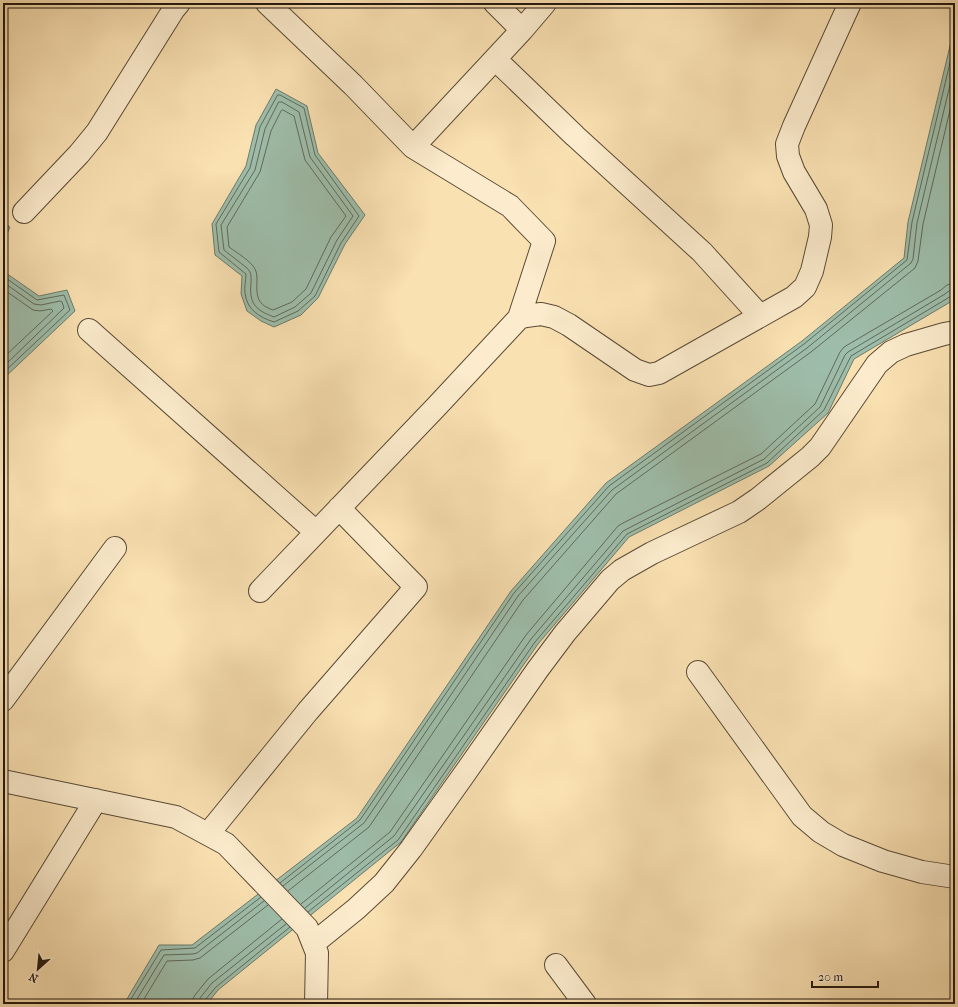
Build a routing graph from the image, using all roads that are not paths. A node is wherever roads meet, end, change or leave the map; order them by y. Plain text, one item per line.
1 (179, 3) edge
2 (267, 3) edge
3 (495, 3) edge
4 (545, 3) edge
5 (850, 3) edge
6 (522, 30) junction
7 (495, 59) junction
8 (413, 147) junction
9 (24, 212) dead end
10 (760, 316) junction
11 (519, 318) junction
12 (89, 330) dead end
13 (955, 332) edge
14 (339, 508) junction
15 (316, 532) junction
16 (115, 548) dead end
17 (260, 592) dead end
18 (698, 672) dead end
19 (3, 700) edge
20 (3, 781) edge
21 (96, 800) junction
22 (217, 839) junction
23 (955, 877) edge
24 (310, 935) junction
25 (3, 951) edge
26 (556, 965) dead end
27 (316, 1004) edge
28 (585, 1004) edge

1 - 9 street
2 - 8 street
3 - 6 street
4 - 6 street
5 - 10 street
6 - 7 street
7 - 8 street
7 - 10 street
8 - 11 street
10 - 11 street
11 - 14 street
12 - 15 street
13 - 24 street
14 - 15 street
14 - 22 street
15 - 17 street
16 - 19 street
18 - 23 street
20 - 21 street
21 - 22 street
21 - 25 street
22 - 24 street
24 - 27 street
26 - 28 street

